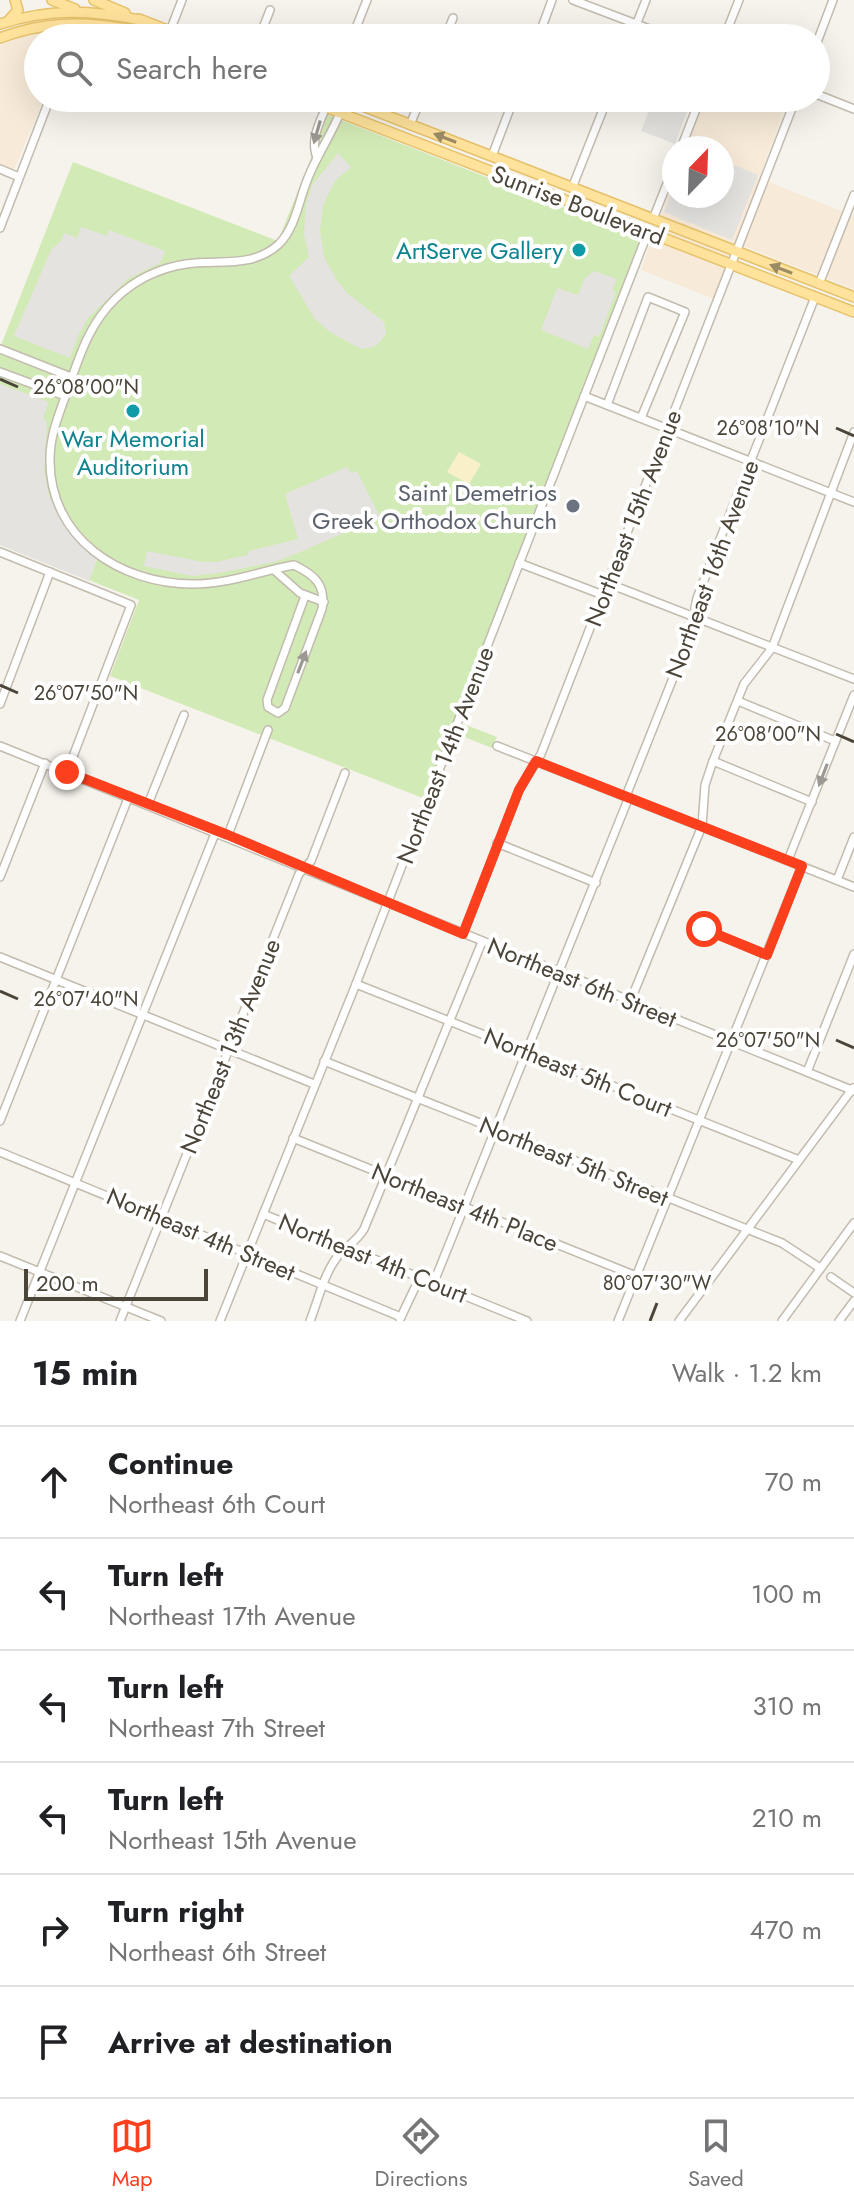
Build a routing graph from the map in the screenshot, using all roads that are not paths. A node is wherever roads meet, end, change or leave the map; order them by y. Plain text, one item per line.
1 (15, 0) edge
2 (52, 0) edge
3 (94, 0) edge
4 (182, 0) edge
5 (367, 0) edge
6 (552, 0) edge
7 (573, 0) edge
8 (646, 0) edge
9 (739, 0) edge
10 (833, 0) edge
11 (272, 5) edge
12 (79, 11) junction
13 (453, 18) dead end
14 (144, 21) junction
15 (4, 23) edge
16 (54, 24) edge
17 (90, 24) edge
18 (112, 24) edge
19 (152, 24) edge
20 (173, 24) edge
21 (265, 24) edge
22 (358, 24) edge
23 (451, 24) edge
24 (543, 24) edge
25 (636, 24) joint
26 (730, 24) edge
27 (824, 24) edge
28 (24, 32) edge
29 (0, 38) edge
30 (830, 100) edge
31 (854, 109) edge
32 (45, 112) edge
33 (324, 112) edge
34 (377, 112) edge
35 (415, 112) edge
36 (509, 112) edge
37 (602, 112) edge
38 (695, 112) edge
39 (791, 112) edge
40 (340, 113) joint
41 (410, 125) junction
42 (686, 136) edge
43 (492, 156) junction
44 (317, 158) junction
45 (466, 162) junction
46 (0, 169) edge
47 (19, 177) junction
48 (572, 188) junction
49 (854, 195) edge
50 (662, 196) edge
51 (653, 219) junction
52 (0, 228) edge
53 (648, 232) junction
54 (736, 252) junction
55 (731, 265) junction
56 (819, 284) junction
57 (815, 297) junction
58 (854, 297) edge
59 (854, 312) edge
60 (0, 349) edge
61 (0, 372) edge
62 (71, 377) junction
63 (65, 396) junction
64 (584, 396) junction
65 (607, 405) junction
66 (641, 418) junction
67 (668, 428) junction
68 (854, 432) edge
69 (750, 461) junction
70 (830, 493) junction
71 (854, 502) edge
72 (0, 552) edge
73 (519, 563) junction
74 (291, 565) junction
75 (274, 570) junction
76 (50, 572) junction
77 (284, 580) junction
78 (607, 583) junction
79 (603, 595) junction
80 (305, 596) junction
81 (324, 602) junction
82 (697, 618) junction
83 (772, 648) junction
84 (853, 676) edge
85 (854, 695) edge
86 (738, 701) junction
87 (0, 704) edge
88 (184, 715) dead end
89 (268, 730) dead end
90 (835, 741) junction
91 (0, 746) edge
92 (497, 746) dead end
93 (536, 761) junction
94 (713, 761) junction
95 (45, 763) junction
96 (67, 772) junction
97 (345, 773) dead end
98 (129, 796) junction
99 (627, 796) junction
100 (812, 802) junction
101 (148, 804) junction
102 (702, 826) junction
103 (216, 831) junction
104 (228, 835) junction
105 (854, 837) edge
106 (497, 843) junction
107 (788, 860) junction
108 (802, 866) junction
109 (305, 867) junction
110 (0, 877) edge
111 (837, 880) junction
112 (596, 883) junction
113 (854, 887) edge
114 (388, 901) junction
115 (704, 929) dead end
116 (463, 934) junction
117 (482, 942) junction
118 (854, 954) edge
119 (767, 955) junction
120 (0, 957) edge
121 (559, 973) junction
122 (57, 979) junction
123 (356, 984) junction
124 (630, 1002) junction
125 (143, 1015) junction
126 (449, 1021) junction
127 (732, 1041) junction
128 (229, 1049) junction
129 (528, 1052) junction
130 (324, 1061) junction
131 (807, 1072) junction
132 (314, 1084) junction
133 (853, 1089) edge
134 (418, 1098) junction
135 (699, 1120) junction
136 (0, 1121) edge
137 (496, 1130) junction
138 (293, 1138) junction
139 (0, 1152) edge
140 (799, 1160) junction
141 (386, 1176) junction
142 (75, 1182) junction
143 (668, 1198) junction
144 (465, 1206) junction
145 (263, 1214) junction
146 (162, 1217) junction
147 (854, 1223) edge
148 (747, 1229) junction
149 (348, 1248) junction
150 (248, 1253) junction
151 (0, 1256) edge
152 (820, 1268) junction
153 (39, 1272) junction
154 (636, 1276) junction
155 (420, 1277) junction
156 (831, 1277) dead end
157 (434, 1282) junction
158 (324, 1286) junction
159 (854, 1293) edge
160 (854, 1301) edge
161 (126, 1307) junction
162 (400, 1319) edge
163 (20, 1321) edge
164 (120, 1321) edge
165 (161, 1321) edge
166 (220, 1321) edge
167 (310, 1321) edge
168 (527, 1321) edge
169 (618, 1321) edge
170 (679, 1321) edge
171 (782, 1321) edge
172 (839, 1321) edge

1 - 15 main road
2 - 12 main road
3 - 14 main road
4 - 20 street
5 - 22 street
6 - 24 street
7 - 25 street
8 - 25 street
9 - 26 street
10 - 27 street
11 - 21 street
12 - 14 main road
12 - 15 main road
12 - 18 main road
13 - 23 street
14 - 19 main road
16 - 17 main road
28 - 29 main road
30 - 31 street
32 - 47 street
33 -> 44 street
34 - 41 main road, Sunrise Boulevard
35 - 41 street
36 - 43 street
37 - 48 street
38 - 42 street
39 - 54 street, Northeast 15th Avenue
40 - 44 street
40 - 45 main road, Sunrise Boulevard
43 -> 41 main road, Sunrise Boulevard
43 - 45 main road
43 - 48 main road, Sunrise Boulevard
44 - 62 street
45 - 53 main road, Sunrise Boulevard
46 - 47 street
47 - 52 street
48 - 51 main road, Sunrise Boulevard
49 - 56 street
50 - 51 street
51 - 54 main road, Sunrise Boulevard
53 - 55 main road, Sunrise Boulevard
53 - 64 street, Northeast 14th Avenue
54 - 55 street, Northeast 15th Avenue
56 -> 54 main road, Sunrise Boulevard
55 - 57 main road, Sunrise Boulevard
55 - 67 street, Northeast 15th Avenue
56 - 58 main road, Sunrise Boulevard
57 - 59 main road, Sunrise Boulevard
57 - 69 street, Northeast 16th Avenue
60 - 62 street
61 - 63 street
62 - 63 street
63 - 75 street
64 - 65 street
64 - 73 street, Northeast 14th Avenue
65 - 66 street
65 - 66 street
66 - 67 street
67 - 69 street
67 - 78 street, Northeast 15th Avenue
68 - 70 street
69 - 70 street
69 - 82 street, Northeast 16th Avenue
70 - 71 street
70 - 83 street
72 - 76 street
73 - 79 street
73 - 114 street, Northeast 14th Avenue
74 - 75 street
74 - 77 street
74 - 81 street
75 - 77 street
76 - 87 street
76 - 96 street
77 - 80 street
78 - 79 street, Northeast 15th Avenue
78 - 82 street
79 - 93 street, Northeast 15th Avenue
80 - 81 street
80 -> 81 street
82 - 83 street
82 - 99 street, Northeast 16th Avenue
83 - 84 street
83 - 86 street
85 - 90 street
86 - 90 street
86 - 94 street
88 - 101 street
89 - 104 street
90 -> 100 street
91 - 95 street, Northeast 6th Street
92 - 93 street
93 - 99 street
93 - 106 street, Northeast 15th Avenue
94 - 100 street
94 - 102 street
95 - 96 street, Northeast 6th Street
95 - 110 street
96 - 98 street, Northeast 6th Street
97 - 109 street, Northeast 13th Avenue
98 - 101 street, Northeast 6th Street
98 - 122 street
99 - 102 street
99 - 112 street, Northeast 16th Avenue
100 - 107 street
101 - 103 street, Northeast 6th Street
102 - 107 street
102 - 124 street
103 - 104 street, Northeast 6th Street
103 - 125 street
104 - 109 street, Northeast 6th Street
105 - 111 street
106 - 112 street
106 - 116 street, Northeast 15th Avenue
107 - 108 street
108 - 111 street
108 - 119 street
109 - 114 street, Northeast 6th Street
109 - 128 street, Northeast 13th Avenue
111 - 113 street
112 - 121 street, Northeast 16th Avenue
114 - 116 street, Northeast 6th Street
114 - 123 street, Northeast 14th Avenue
115 - 119 street
116 - 117 street, Northeast 6th Street
117 - 121 street, Northeast 6th Street
117 - 126 street
118 - 131 street
119 - 127 street
120 - 122 street
121 - 124 street, Northeast 6th Street
121 - 129 street, Northeast 16th Avenue
122 - 125 street
122 - 136 street
123 - 126 street, Northeast 5th Court
123 - 130 street, Northeast 14th Avenue
124 - 127 street, Northeast 6th Street
125 - 128 street
125 - 142 street
126 - 129 street, Northeast 5th Court
126 - 134 street
127 - 131 street, Northeast 6th Street
127 - 135 street
128 - 132 street
128 - 146 street, Northeast 13th Avenue
129 - 135 street, Northeast 5th Court
129 - 137 street, Northeast 16th Avenue
130 - 132 street, Northeast 14th Avenue
130 - 134 street, Northeast 5th Street
131 - 133 street, Northeast 6th Street
132 - 138 street, Northeast 14th Avenue
133 - 140 street
134 - 137 street, Northeast 5th Street
134 - 141 street
135 - 140 street, Northeast 5th Court
135 - 143 street
137 - 143 street, Northeast 5th Street
137 - 144 street, Northeast 16th Avenue
138 - 141 street, Northeast 4th Place
138 - 145 street, Northeast 14th Avenue
139 - 142 street, Northeast 4th Street
140 - 148 street
141 - 144 street, Northeast 4th Place
141 - 149 street
142 - 146 street, Northeast 4th Street
142 - 153 street
143 - 148 street, Northeast 5th Street
143 - 154 street
144 - 154 street, Northeast 4th Place
144 - 157 street, Northeast 16th Avenue
145 - 149 street, Northeast 4th Court
145 - 150 street, Northeast 14th Avenue
146 - 150 street, Northeast 4th Street
146 - 161 street, Northeast 13th Avenue
147 - 152 street
148 - 152 street, Northeast 5th Street
148 - 170 street
149 - 155 street, Northeast 4th Court
149 - 158 street
150 - 158 street, Northeast 4th Street
150 - 166 street, Northeast 14th Avenue
151 - 153 street
152 - 171 street
153 - 161 street
153 - 163 street
154 - 169 street
155 - 157 street, Northeast 4th Court
155 - 162 street
156 - 159 street
157 - 168 street, Northeast 4th Court
158 - 162 street, Northeast 4th Street
158 - 167 street
160 - 172 street
161 - 164 street, Northeast 13th Avenue
161 - 165 street

